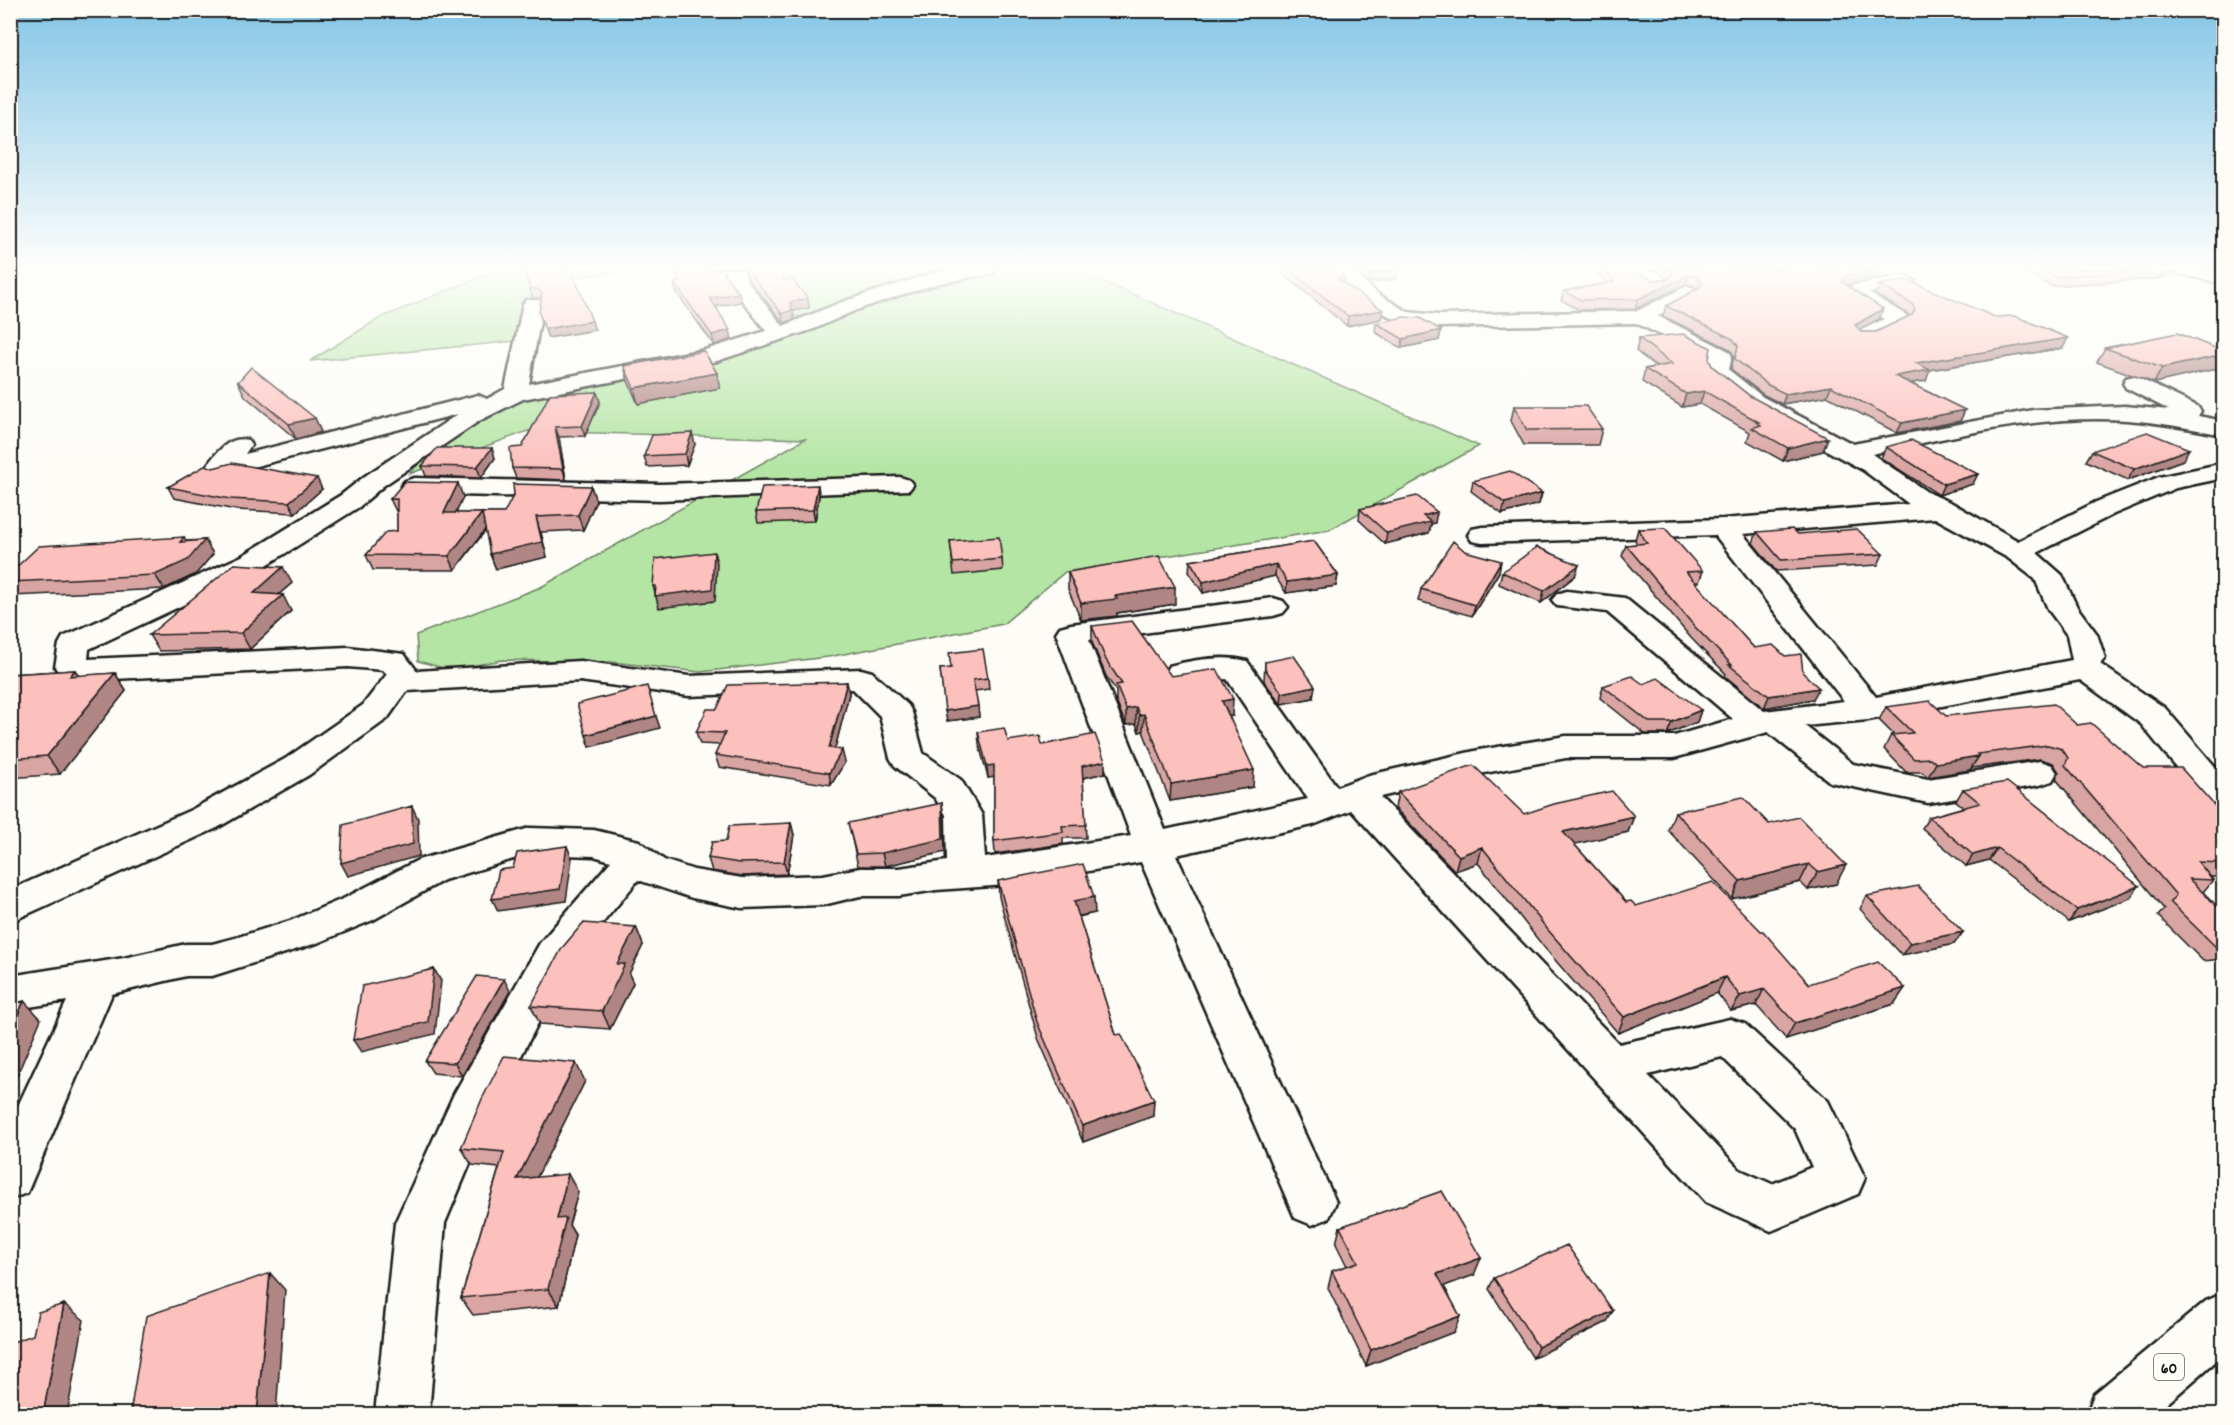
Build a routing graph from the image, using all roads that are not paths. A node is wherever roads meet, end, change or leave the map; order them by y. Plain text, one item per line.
1 (524, 336) edge
2 (770, 336) edge
3 (1681, 336) edge
4 (2134, 383) dead end
5 (507, 397) junction
6 (2221, 428) edge
7 (239, 445) dead end
8 (1850, 452) junction
9 (2223, 470) edge
10 (370, 485) junction
11 (900, 485) dead end
12 (1943, 509) junction
13 (1723, 527) junction
14 (1482, 535) dead end
15 (2018, 552) junction
16 (1567, 600) dead end
17 (1273, 607) dead end
18 (2083, 668) junction
19 (1180, 673) edge
20 (397, 682) junction
21 (1868, 709) junction
22 (1766, 721) junction
23 (2040, 773) dead end
24 (1343, 798) junction
25 (2223, 801) edge
26 (1153, 846) junction
27 (634, 859) junction
28 (967, 874) junction
29 (10, 907) edge
30 (98, 980) junction
31 (10, 993) edge
32 (1611, 1065) junction
33 (10, 1177) edge
34 (1312, 1202) dead end
35 (2223, 1319) edge
36 (402, 1414) edge
37 (2114, 1414) edge

1 - 5 main road
2 - 5 main road
3 - 8 main road
4 - 6 main road
5 - 7 main road
5 - 10 main road
6 - 8 main road
8 - 12 main road
9 - 15 main road
10 - 11 main road
10 - 20 main road
12 - 13 main road
12 - 15 main road
13 - 14 main road
13 - 21 main road
15 - 18 main road
16 - 22 main road
17 - 26 main road
18 - 21 main road
18 - 25 main road
19 - 24 main road
20 - 28 main road
20 - 29 main road
21 - 22 main road
22 - 23 main road
22 - 24 main road
24 - 26 main road
24 - 32 main road
26 - 28 main road
26 - 34 main road
27 - 28 main road
27 - 30 main road
27 - 36 main road
30 - 31 main road
30 - 33 main road
32 - 32 main road
35 - 37 main road, 60

